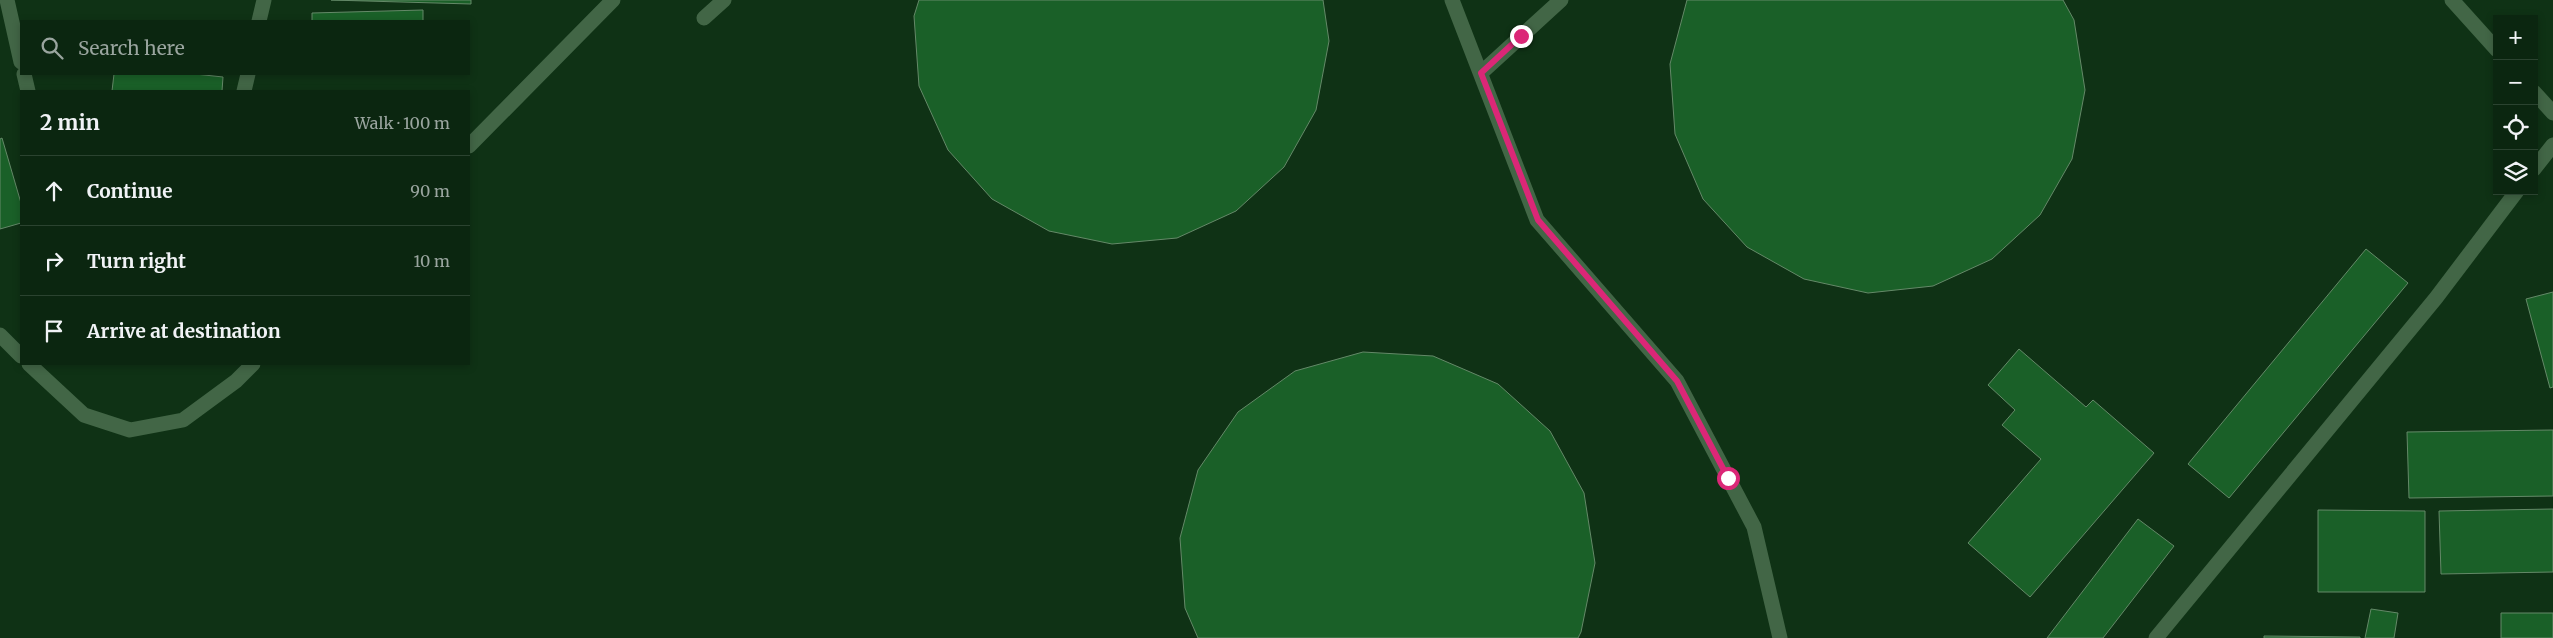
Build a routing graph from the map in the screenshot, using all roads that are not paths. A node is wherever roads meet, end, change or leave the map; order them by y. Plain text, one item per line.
1 (7, 0) edge
2 (264, 0) edge
3 (613, 0) edge
4 (724, 0) edge
5 (1452, 0) edge
6 (1561, 0) edge
7 (2452, 0) edge
8 (704, 18) dead end
9 (259, 20) edge
10 (2493, 46) edge
11 (20, 58) edge
12 (1481, 73) junction
13 (24, 75) edge
14 (248, 75) edge
15 (28, 90) edge
16 (244, 90) edge
17 (2538, 96) edge
18 (2553, 113) edge
19 (470, 145) edge
20 (2553, 145) edge
21 (2538, 164) edge
22 (2514, 195) edge
23 (0, 335) edge
24 (20, 355) edge
25 (30, 365) edge
26 (252, 365) edge
27 (1780, 638) edge
28 (2156, 638) edge

1 - 11 street
2 - 9 street
3 - 19 street
4 - 8 street
5 - 12 street
6 - 12 street
7 - 10 street
12 - 27 street
13 - 15 street
14 - 16 street
17 - 18 street
20 - 21 street
22 - 28 street
23 - 24 street
25 - 26 street

